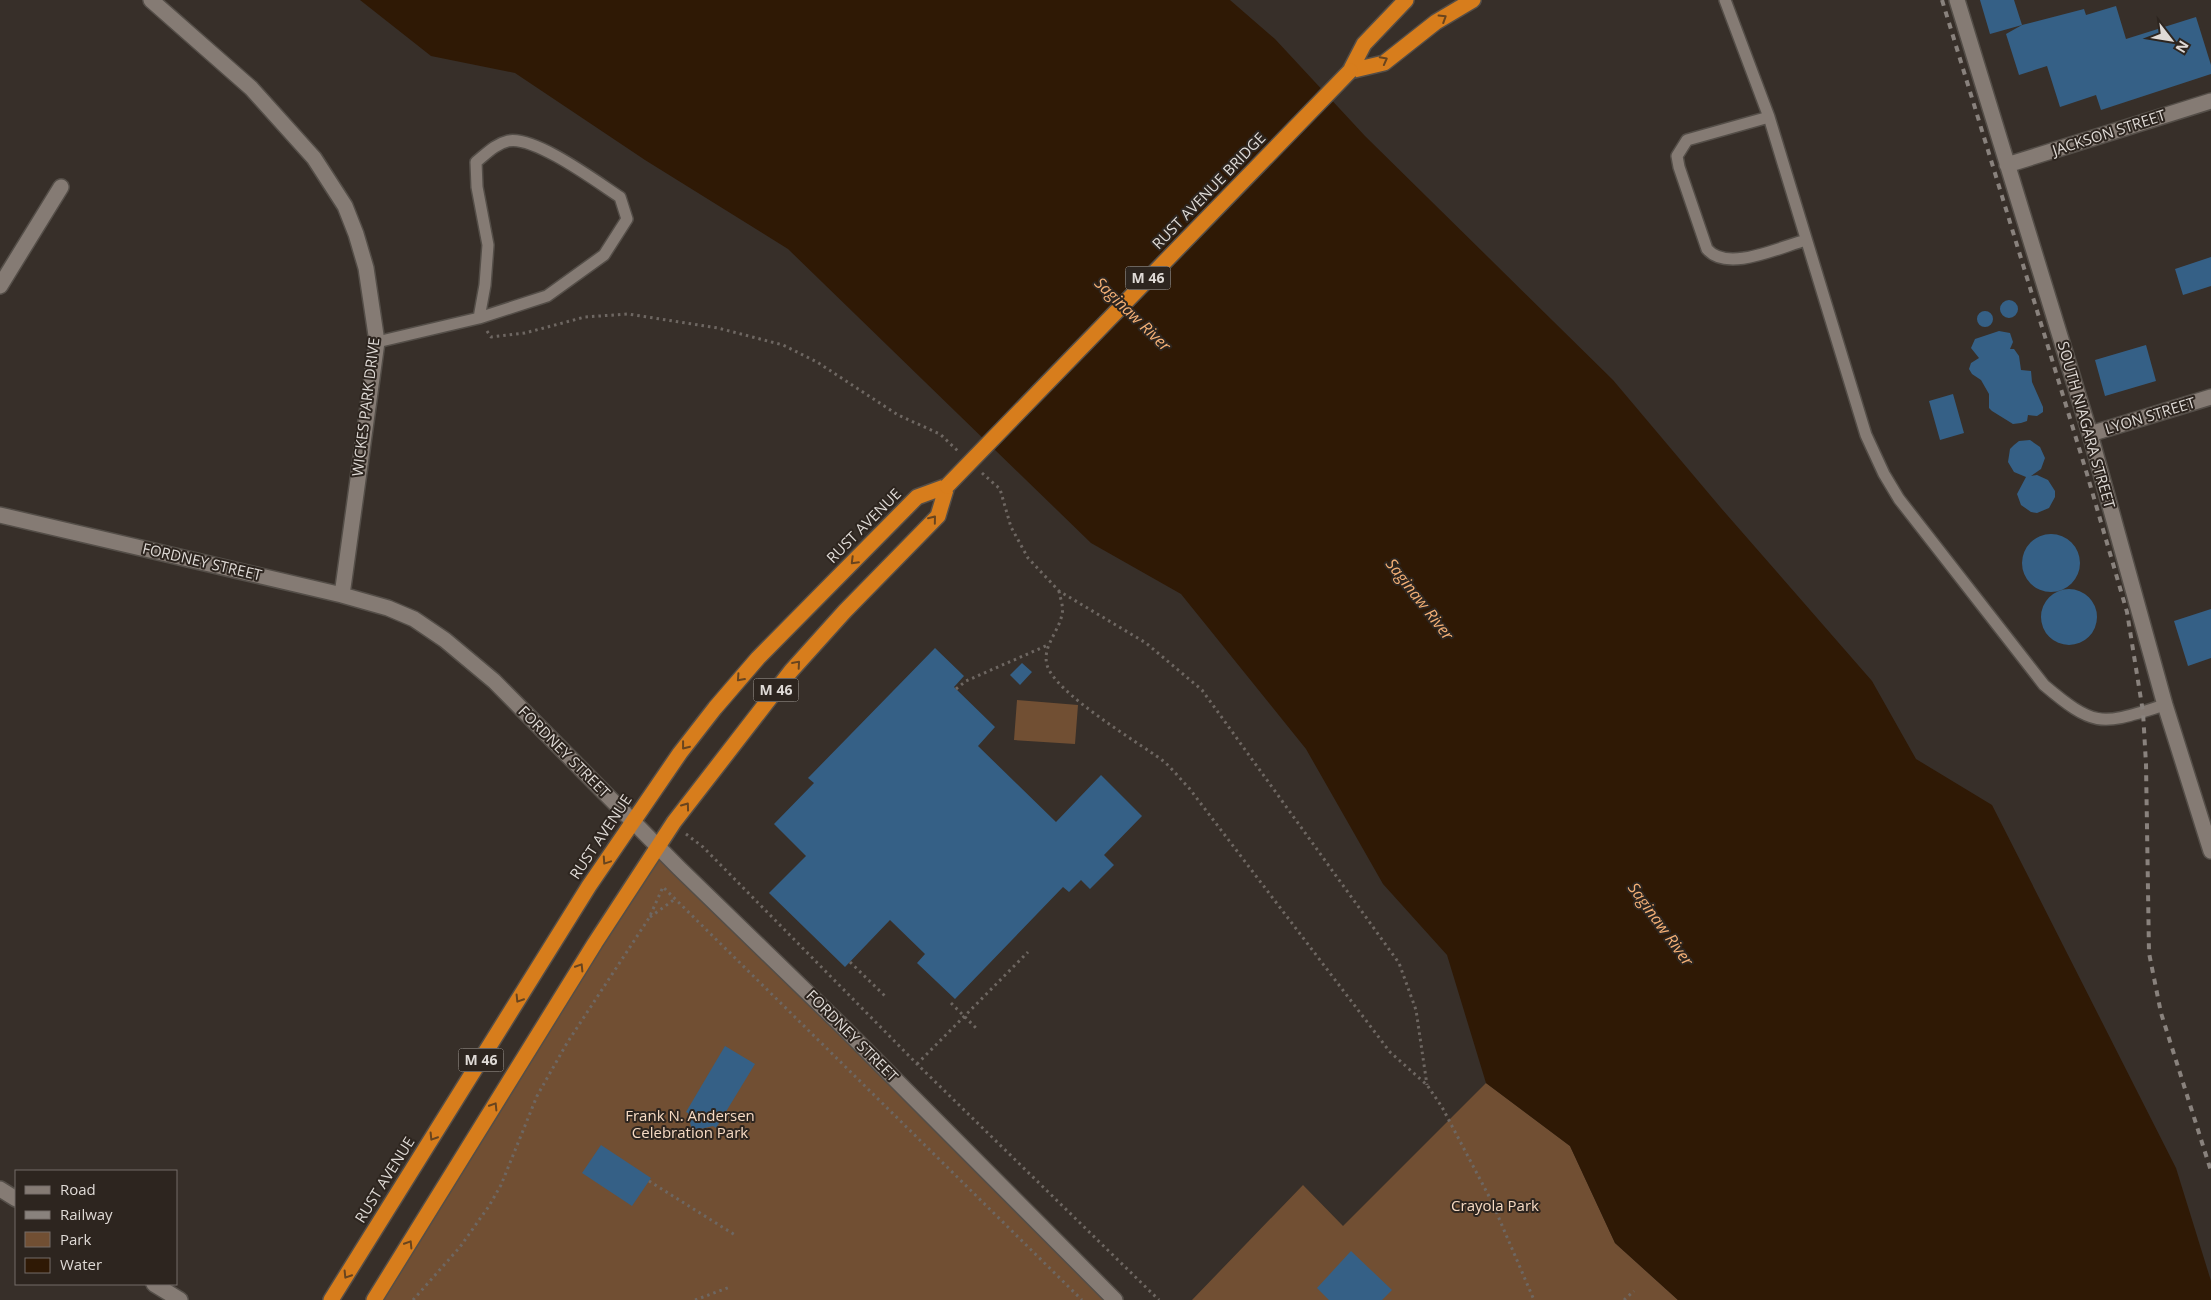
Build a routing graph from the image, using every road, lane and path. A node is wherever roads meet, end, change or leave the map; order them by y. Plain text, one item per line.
1 (151, 0) edge
2 (1406, 0) edge
3 (1473, 0) edge
4 (1725, 0) edge
5 (1957, 0) edge
6 (1350, 71) junction
7 (2211, 101) edge
8 (1769, 117) junction
9 (2007, 165) junction
10 (61, 187) dead end
11 (1806, 240) junction
12 (0, 286) edge
13 (479, 318) junction
14 (377, 342) junction
15 (2211, 397) edge
16 (2090, 434) junction
17 (960, 453) dead end
18 (980, 471) dead end
19 (947, 486) junction
20 (0, 515) edge
21 (1059, 591) junction
22 (342, 595) junction
23 (1048, 645) junction
24 (956, 690) dead end
25 (2165, 705) junction
26 (633, 821) junction
27 (686, 834) dead end
28 (658, 846) junction
29 (2211, 851) edge
30 (675, 899) junction
31 (649, 918) junction
32 (1028, 952) dead end
33 (850, 962) dead end
34 (886, 997) dead end
35 (951, 1003) dead end
36 (964, 1016) junction
37 (978, 1030) dead end
38 (918, 1064) junction
39 (1427, 1085) junction
40 (649, 1181) dead end
41 (0, 1189) edge
42 (15, 1198) edge
43 (735, 1235) dead end
44 (156, 1285) edge
45 (730, 1287) dead end
46 (1634, 1291) dead end
47 (180, 1300) edge
48 (331, 1300) edge
49 (374, 1300) edge
50 (413, 1300) edge
51 (695, 1300) edge
52 (1082, 1300) edge
53 (1115, 1300) edge
54 (1160, 1300) edge
55 (1534, 1300) edge
56 (1624, 1300) edge

1 - 14 street, WICKES PARK DRIVE
2 - 6 highway, M 46
6 -> 3 highway
4 - 8 lane
5 - 9 street, SOUTH NIAGARA STREET
6 - 19 highway, RUST AVENUE BRIDGE / M 46, bridge
7 - 9 street, JACKSON STREET
8 - 11 lane
8 - 11 lane
9 - 16 street, SOUTH NIAGARA STREET
10 - 12 street
11 - 25 lane
13 - 13 lane
13 - 14 lane
13 - 17 path
14 - 22 street, WICKES PARK DRIVE
15 - 16 street, LYON STREET
16 - 25 street, SOUTH NIAGARA STREET
18 - 21 path
19 -> 26 highway, RUST AVENUE / M 46
28 -> 19 highway, M 46
20 - 22 street, FORDNEY STREET
21 - 23 path
21 - 39 path
22 - 26 street, FORDNEY STREET
23 - 24 path
23 - 39 path
25 - 29 street, SOUTH NIAGARA STREET
26 - 28 street, FORDNEY STREET
26 -> 48 highway, RUST AVENUE / M 46
27 - 38 path
49 -> 28 highway, M 46
28 - 53 street, FORDNEY STREET
30 - 31 path
30 - 31 path
30 - 52 path
31 - 50 path
32 - 36 path
33 - 34 path
35 - 36 path
36 - 37 path
36 - 38 path
38 - 54 path
39 - 55 path
40 - 43 path
41 - 42 street
44 - 47 street
45 - 51 path
46 - 56 path

